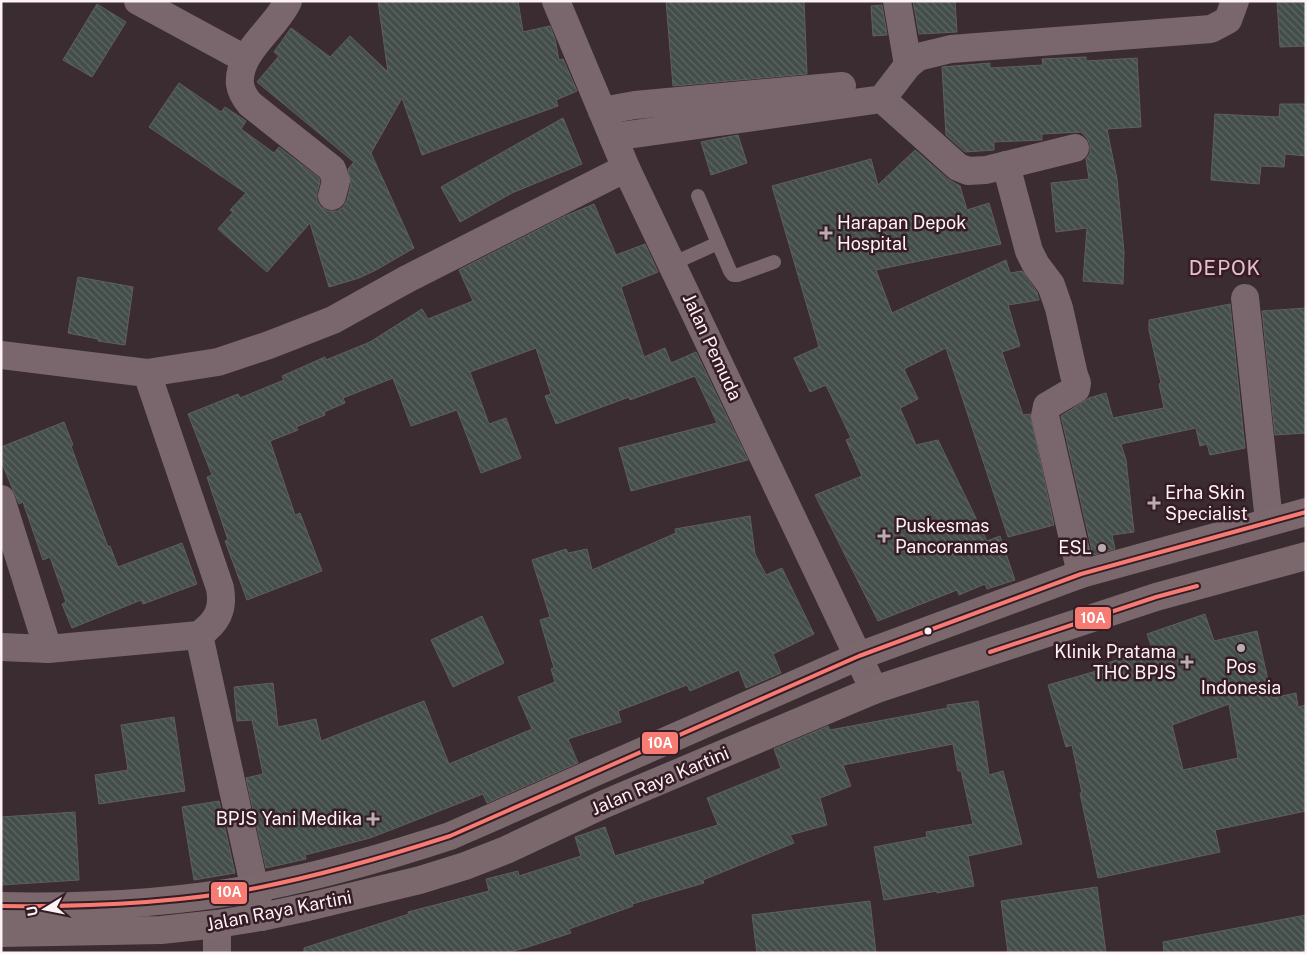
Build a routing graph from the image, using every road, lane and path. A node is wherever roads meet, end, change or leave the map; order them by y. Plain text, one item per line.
1 (138, 1) edge
2 (288, 1) edge
3 (556, 1) edge
4 (897, 1) edge
5 (1235, 1) edge
6 (245, 59) junction
7 (908, 65) junction
8 (842, 86) dead end
9 (882, 99) junction
10 (602, 110) junction
11 (612, 137) junction
12 (1075, 148) dead end
13 (1006, 165) junction
14 (626, 168) junction
15 (332, 196) dead end
16 (698, 196) dead end
17 (718, 244) junction
18 (774, 262) dead end
19 (672, 264) junction
20 (1245, 298) dead end
21 (1, 355) edge
22 (147, 373) junction
23 (1, 499) edge
24 (1306, 512) edge
25 (1269, 521) junction
26 (1306, 556) edge
27 (1081, 574) junction
28 (199, 635) junction
29 (1, 647) edge
30 (48, 649) junction
31 (859, 656) junction
32 (874, 690) junction
33 (256, 888) junction
34 (1, 906) edge
35 (261, 917) junction
36 (217, 924) junction
37 (1, 933) edge
38 (217, 953) edge

1 - 6 street
2 - 6 street
3 - 10 street, Jalan Pemuda
4 - 7 street
5 - 7 street
6 - 15 street
7 - 9 street
8 - 10 street
9 - 11 street
9 - 13 street
10 - 11 street, Jalan Pemuda
11 - 14 street, Jalan Pemuda
12 - 13 street
13 - 27 street
14 - 19 street, Jalan Pemuda
14 - 22 street
16 - 17 lane
17 - 18 lane
17 - 19 lane
19 - 31 street, Jalan Pemuda
20 - 25 street
21 - 22 street
22 - 28 street
23 - 30 street
24 - 25 main road, Jalan Raya Kartini
25 - 27 main road, Jalan Raya Kartini
26 - 32 main road, Jalan Raya Kartini
27 - 31 main road, Jalan Raya Kartini
28 - 30 street
28 - 33 street
29 - 30 street
31 - 32 street, Jalan Pemuda
31 - 33 main road, Jalan Raya Kartini
32 - 35 main road, Jalan Raya Kartini
33 - 34 main road, Jalan Raya Kartini
33 - 35 street
35 - 36 main road, Jalan Raya Kartini
36 - 37 main road, Jalan Raya Kartini
36 - 38 street

